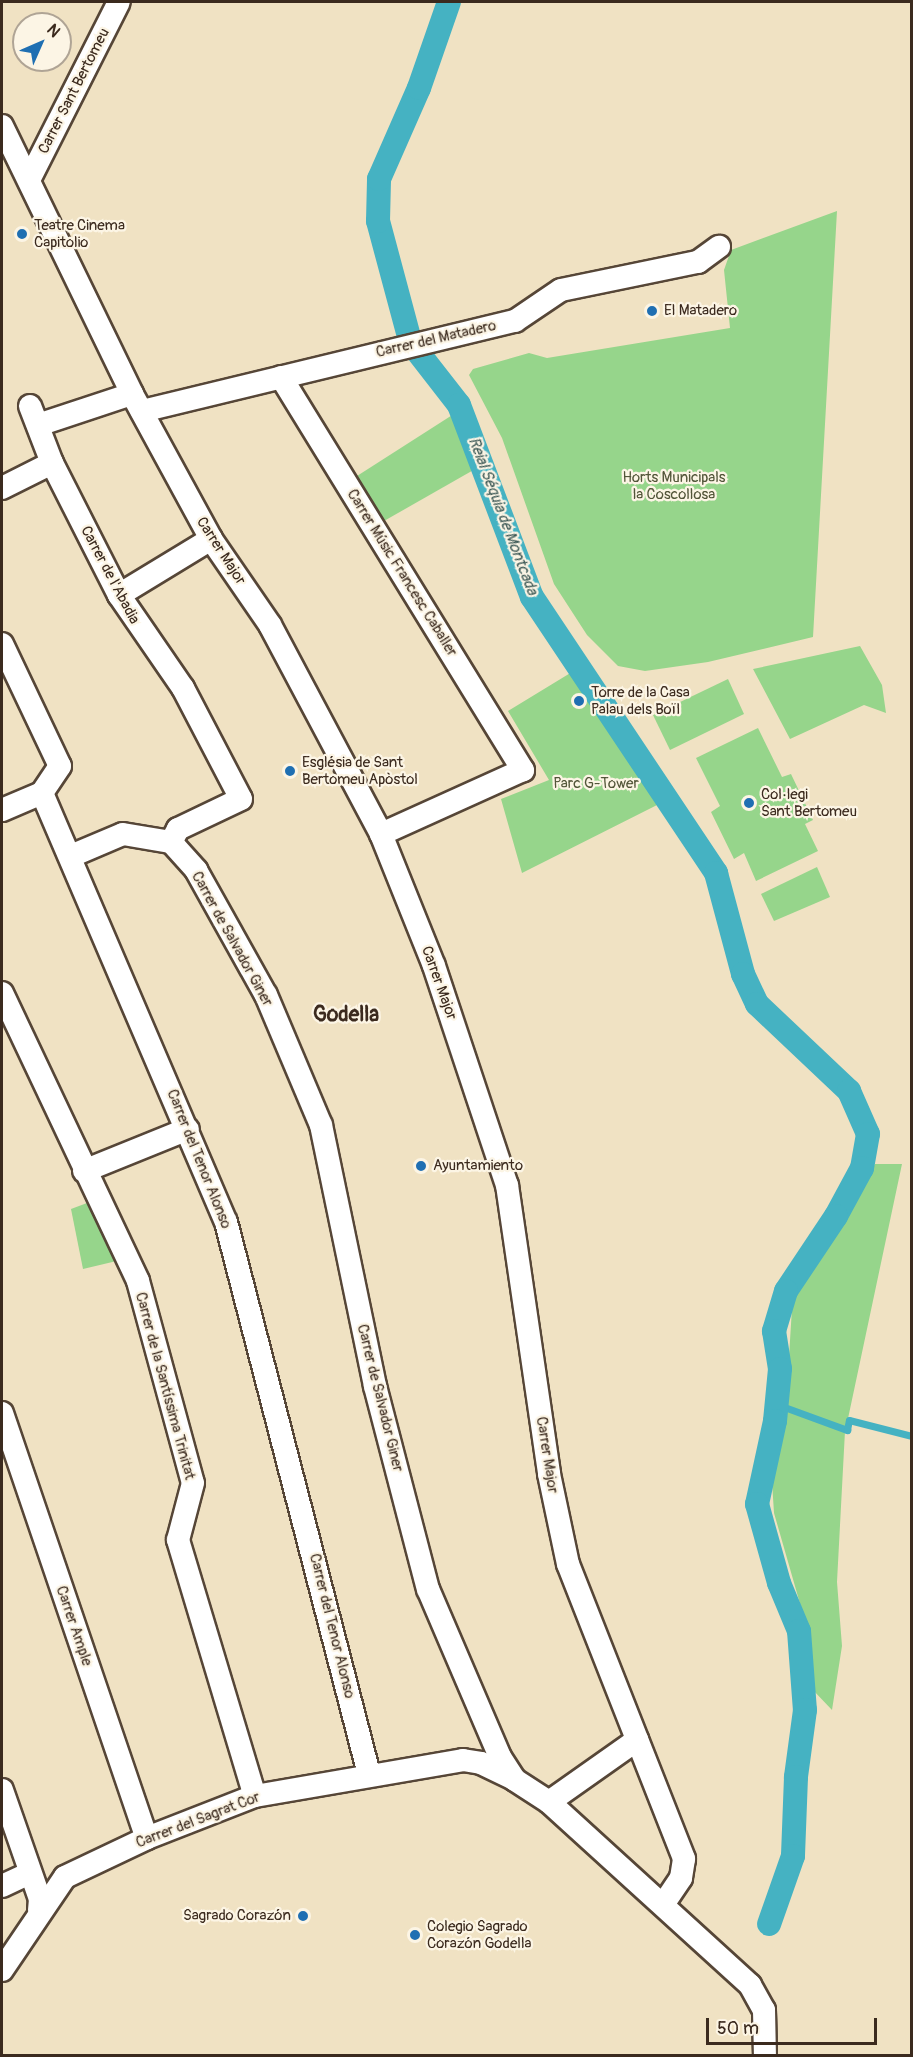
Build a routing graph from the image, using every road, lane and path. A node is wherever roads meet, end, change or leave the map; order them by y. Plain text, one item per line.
1 (119, 2) edge
2 (2, 126) edge
3 (29, 180) junction
4 (719, 247) dead end
5 (281, 377) junction
6 (137, 402) junction
7 (34, 416) joint
8 (52, 463) junction
9 (2, 488) edge
10 (210, 539) junction
11 (119, 595) junction
12 (2, 644) edge
13 (42, 793) junction
14 (2, 810) edge
15 (381, 834) junction
16 (171, 843) junction
17 (71, 856) junction
18 (2, 993) edge
19 (188, 1129) junction
20 (84, 1171) junction
21 (2, 1413) edge
22 (11, 1468) edge
23 (637, 1740) junction
24 (369, 1774) junction
25 (515, 1780) junction
26 (2, 1790) edge
27 (255, 1796) junction
28 (549, 1802) junction
29 (147, 1838) junction
30 (30, 1873) junction
31 (2, 1886) edge
32 (664, 1903) junction
33 (39, 1910) junction
34 (2, 1970) edge
35 (765, 2055) edge

1 - 3 street, Carrer Sant Bertomeu
2 - 3 street, Carrer Major
3 - 6 street, Carrer Major
4 - 5 street, Carrer del Matadero
5 - 6 street, Carrer del Matadero
5 - 15 street, Carrer Músic Francesc Caballer
6 - 7 street, Carrer del Matadero
6 - 10 street, Carrer Major
7 - 8 street, Carrer de l'Abadia
8 - 9 street
8 - 11 street, Carrer de l'Abadia
10 - 11 street
10 - 15 street, Carrer Major
11 - 16 street, Carrer de l'Abadia
12 - 13 street
13 - 14 street
13 - 17 street, Carrer del Tenor Alonso
15 - 23 street, Carrer Major
16 - 17 street
16 - 25 street, Carrer de Salvador Giner
17 - 19 street, Carrer del Tenor Alonso
18 - 20 street, Carrer de la Santíssima Trinitat
19 - 20 street
19 - 24 street, Carrer del Tenor Alonso
20 - 27 street, Carrer de la Santíssima Trinitat
21 - 22 street, Carrer Ample
22 - 29 street, Carrer Ample
23 - 28 street
23 - 32 street, Carrer Major
24 - 25 street, Carrer del Sagrat Cor
24 - 27 street, Carrer del Sagrat Cor
25 - 28 street, Carrer de Salvador Giner
26 - 30 street
27 - 29 street, Carrer del Sagrat Cor
28 - 32 street, Carrer de Salvador Giner
29 - 33 street, Carrer del Sagrat Cor
30 - 31 street
30 - 33 street
32 - 35 street, Carrer de Salvador Giner
33 - 34 street, Carrer del Sagrat Cor

